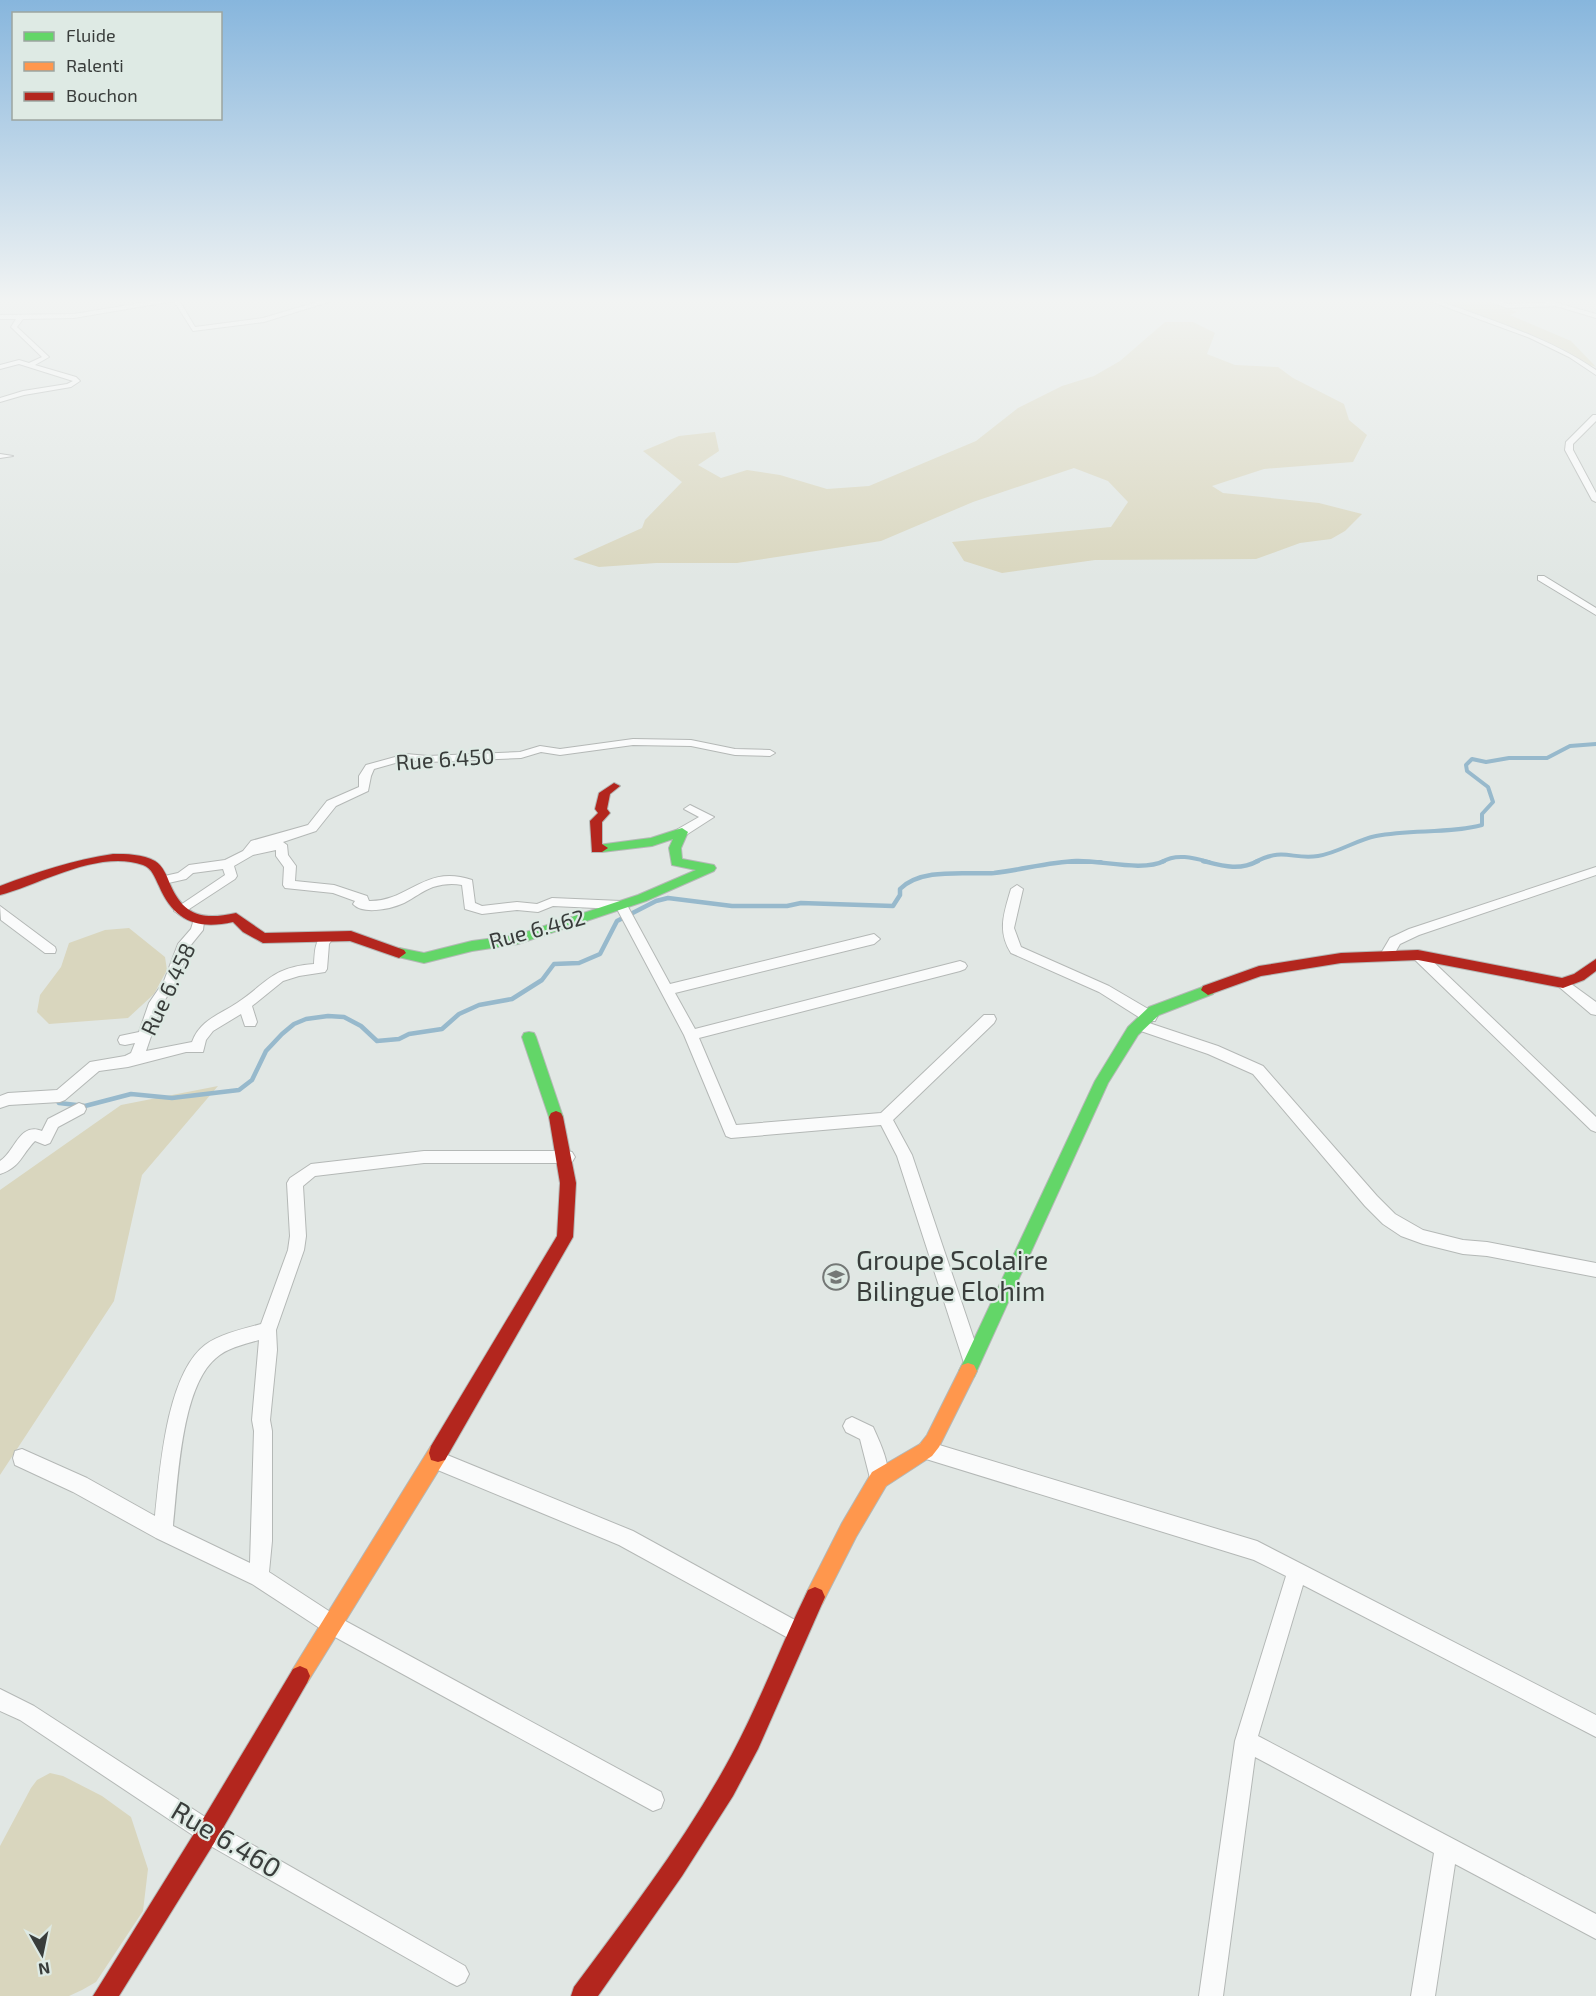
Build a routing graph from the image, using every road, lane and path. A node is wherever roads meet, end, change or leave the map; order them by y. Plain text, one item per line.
1 (29, 392) edge
2 (0, 400) edge
3 (1596, 417) edge
4 (1596, 500) edge
5 (1540, 578) dead end
6 (1596, 612) edge
7 (770, 753) dead end
8 (614, 786) dead end
9 (690, 809) dead end
10 (682, 831) junction
11 (249, 852) junction
12 (228, 864) junction
13 (1596, 871) edge
14 (164, 880) junction
15 (1017, 889) dead end
16 (0, 891) edge
17 (621, 905) junction
18 (0, 910) edge
19 (180, 911) junction
20 (198, 922) junction
21 (328, 937) junction
22 (874, 939) dead end
23 (50, 950) dead end
24 (1387, 955) junction
25 (1418, 955) junction
26 (1596, 964) edge
27 (960, 966) dead end
28 (1563, 983) junction
29 (667, 990) junction
30 (245, 1004) junction
31 (1596, 1010) edge
32 (990, 1019) dead end
33 (1145, 1021) junction
34 (250, 1022) dead end
35 (691, 1035) junction
36 (145, 1036) junction
37 (529, 1037) dead end
38 (125, 1040) dead end
39 (137, 1056) junction
40 (0, 1102) edge
41 (79, 1109) dead end
42 (885, 1119) junction
43 (1596, 1126) edge
44 (567, 1157) junction
45 (0, 1168) edge
46 (1596, 1270) edge
47 (267, 1330) junction
48 (972, 1360) junction
49 (852, 1426) dead end
50 (926, 1450) junction
51 (22, 1458) dead end
52 (435, 1459) junction
53 (879, 1479) junction
54 (164, 1531) junction
55 (1297, 1572) junction
56 (259, 1577) junction
57 (331, 1624) junction
58 (797, 1632) junction
59 (0, 1700) edge
60 (1596, 1726) edge
61 (1246, 1741) junction
62 (653, 1800) dead end
63 (208, 1832) junction
64 (1446, 1848) junction
65 (1596, 1927) edge
66 (457, 1974) dead end
67 (105, 1996) edge
68 (583, 1996) edge
69 (1211, 1996) edge
70 (1423, 1996) edge

1 - 2 street
3 - 4 street
5 - 6 street
7 - 11 street, Rue 6.450
8 - 10 street
9 - 10 street
10 - 17 street, Rue 6.462
11 - 12 street, Rue 6.450
11 - 17 street
12 - 14 street, Rue 6.450
12 - 19 street
13 - 24 street
14 - 16 street
14 - 19 street
15 - 33 street
17 - 21 street, Rue 6.462
17 - 29 street
18 - 23 street
19 - 20 street
20 - 21 street, Rue 6.462
20 - 36 street, Rue 6.458
21 - 30 street
22 - 29 street
24 - 25 street
24 - 33 street
25 - 28 street
25 - 43 street
26 - 28 street
27 - 35 street
28 - 31 street
29 - 35 street
30 - 34 street
30 - 39 street
32 - 42 street
33 - 46 street
33 - 48 street
35 - 42 street
36 - 38 street
36 - 39 street, Rue 6.458
37 - 44 street
39 - 40 street
41 - 45 street
42 - 48 street
44 - 47 street
44 - 52 street
47 - 54 street
47 - 56 street
48 - 50 street
49 - 53 street
50 - 53 street
50 - 55 street
51 - 54 street
52 - 57 street
52 - 58 street
53 - 58 street
54 - 56 street
55 - 60 street
55 - 61 street
56 - 57 street
57 - 62 street
57 - 63 street
58 - 68 street
59 - 63 street, Rue 6.460
61 - 64 street
61 - 69 street
63 - 66 street, Rue 6.460
63 - 67 street
64 - 65 street
64 - 70 street

